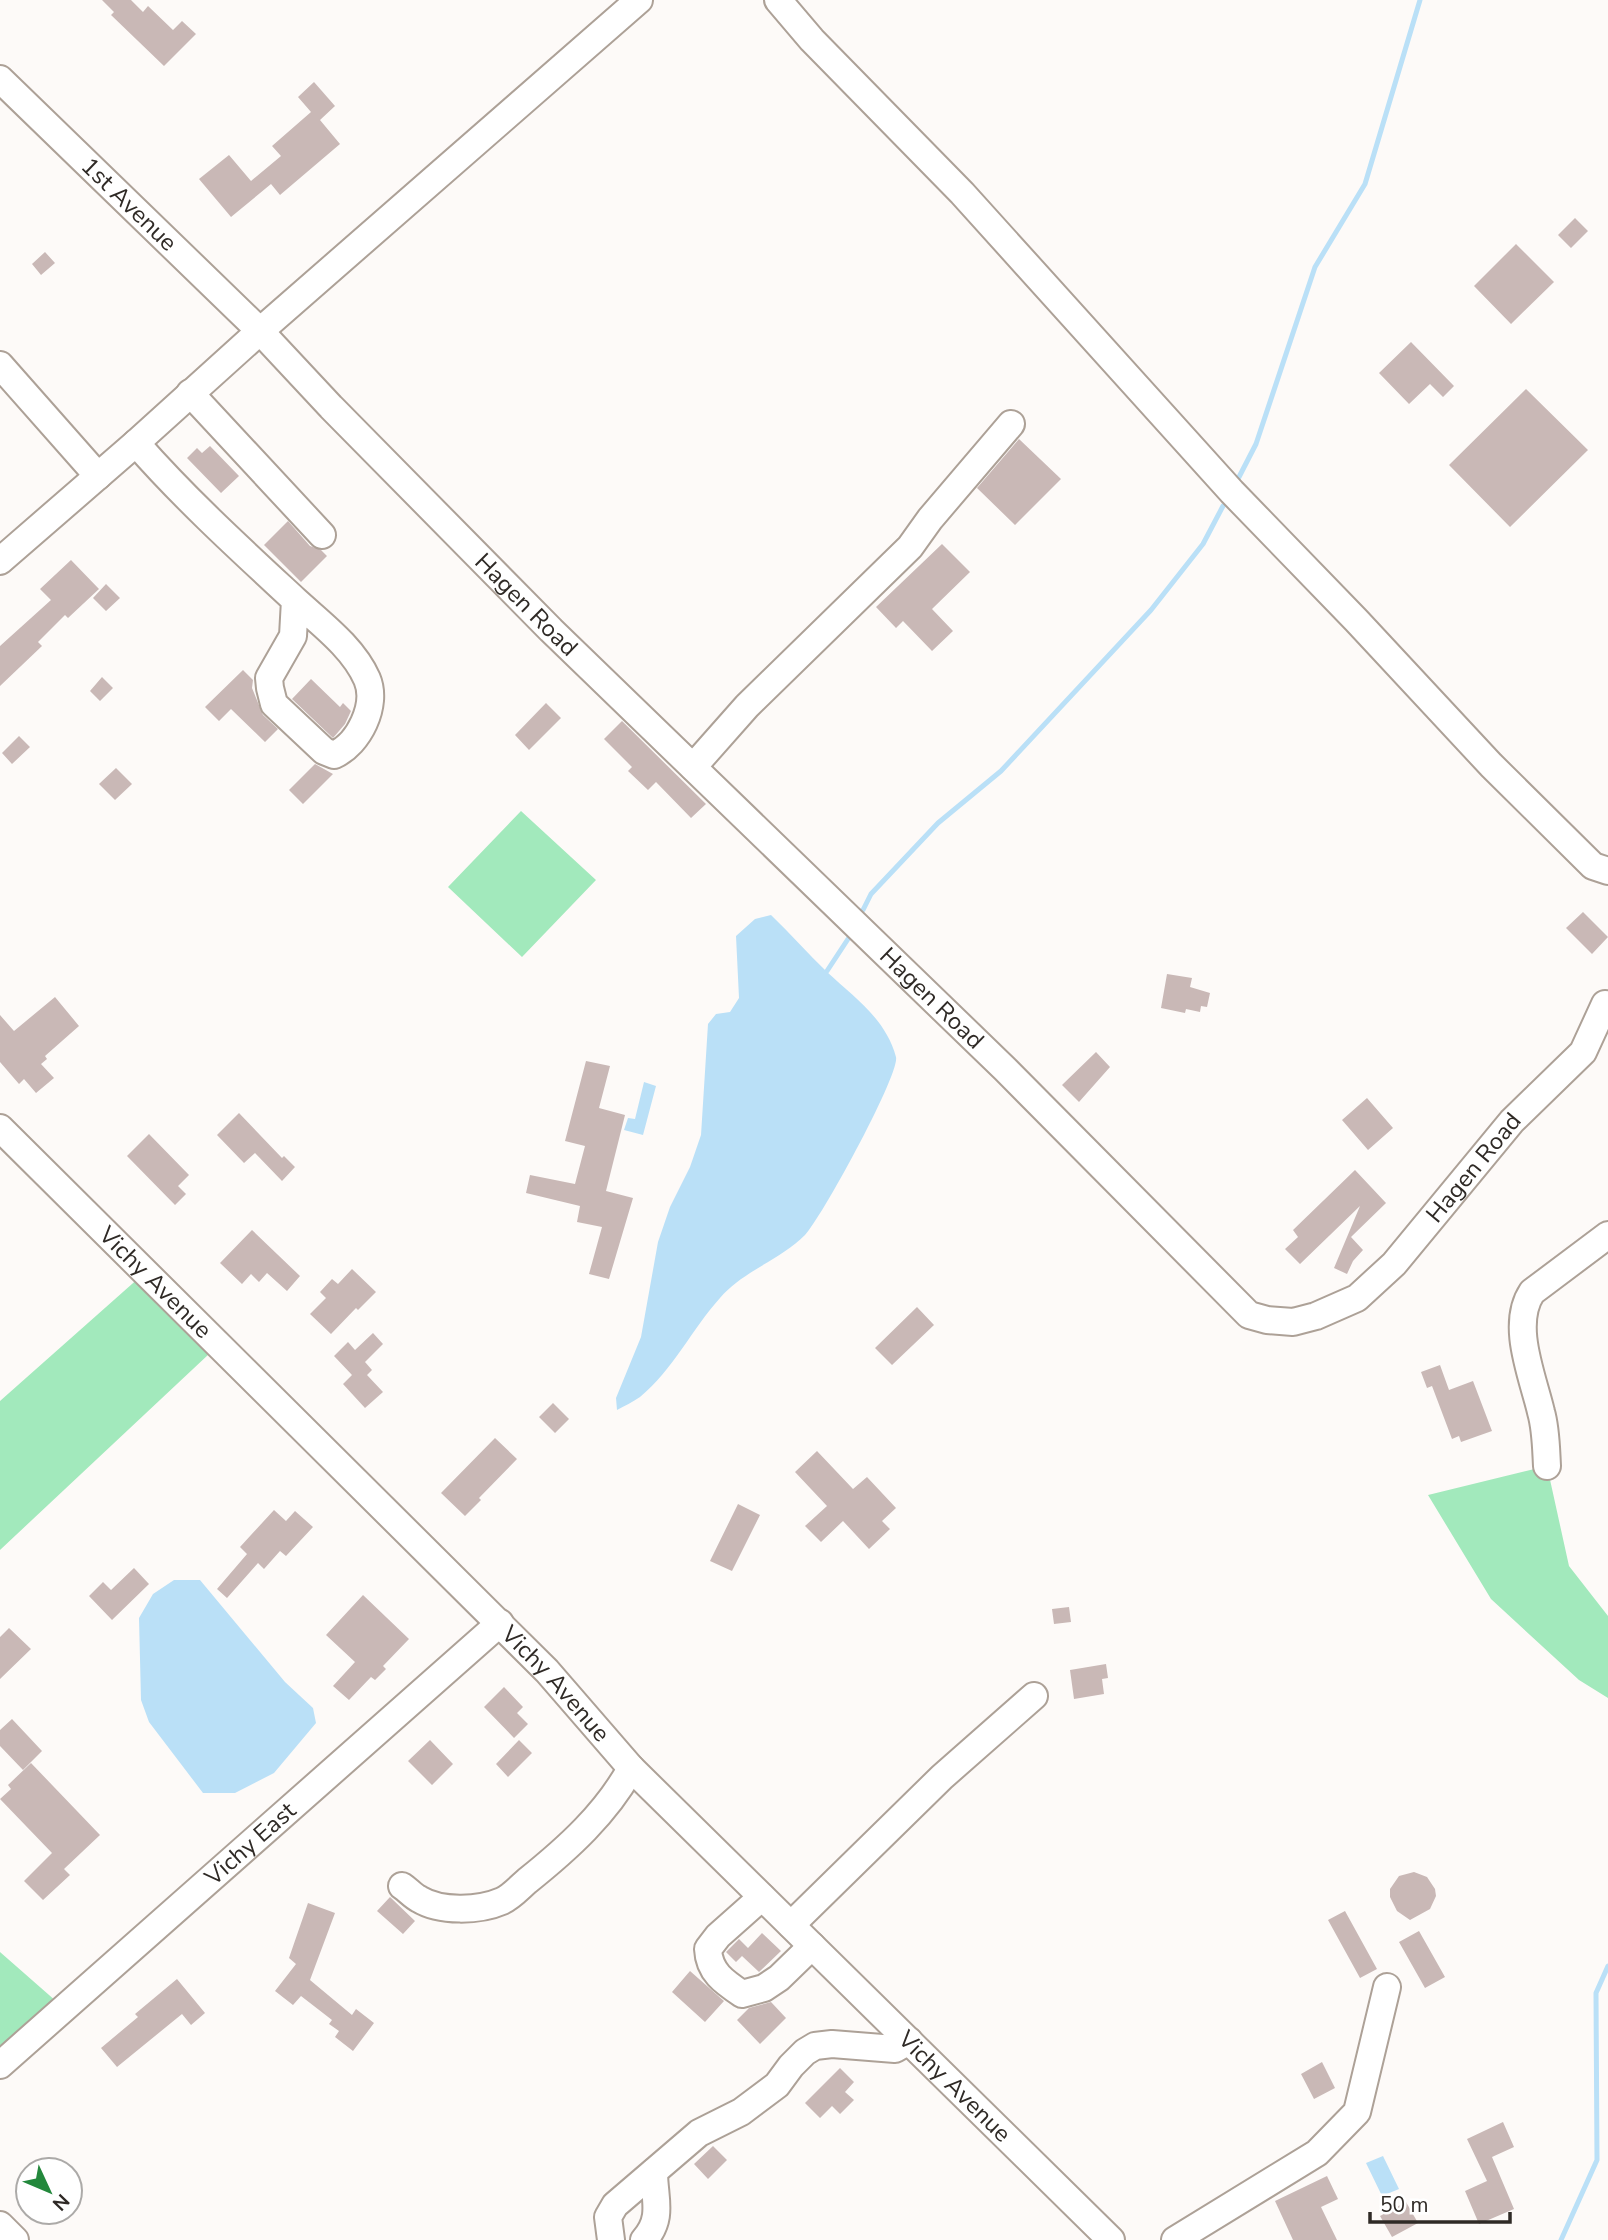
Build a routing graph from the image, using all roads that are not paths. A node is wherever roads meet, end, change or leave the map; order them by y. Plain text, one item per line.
1 (639, 0) edge
2 (778, 0) edge
3 (0, 79) edge
4 (260, 331) junction
5 (0, 365) edge
6 (190, 393) junction
7 (1011, 424) dead end
8 (136, 443) junction
9 (98, 476) junction
10 (322, 535) dead end
11 (0, 561) edge
12 (295, 600) junction
13 (693, 767) junction
14 (1608, 870) edge
15 (1605, 1004) dead end
16 (0, 1128) edge
17 (1608, 1235) edge
18 (1547, 1466) dead end
19 (500, 1623) junction
20 (1034, 1696) dead end
21 (631, 1768) junction
22 (402, 1886) dead end
23 (762, 1897) junction
24 (791, 1925) junction
25 (812, 1946) junction
26 (1387, 1987) dead end
27 (909, 2041) junction
28 (0, 2065) edge
29 (654, 2172) junction
30 (0, 2225) edge
31 (15, 2240) edge
32 (611, 2240) edge
33 (644, 2240) edge
34 (1111, 2240) edge
35 (1175, 2240) edge

1 - 4 street
2 - 14 street
3 - 4 street, 1st Avenue
4 - 6 street
4 - 13 street, Hagen Road
5 - 9 street
6 - 8 street
6 - 10 street
7 - 13 street
8 - 9 street
8 - 12 street
9 - 11 street
12 - 12 street
13 - 15 street, Hagen Road
16 - 19 street, Vichy Avenue
17 - 18 street
19 - 21 street, Vichy Avenue
19 - 28 street, Vichy East
20 - 24 street
21 - 22 street
21 - 23 street, Vichy Avenue
23 - 24 street, Vichy Avenue
23 - 25 street
24 - 25 street, Vichy Avenue
25 - 27 street, Vichy Avenue
26 - 35 street
27 - 29 street
27 - 34 street, Vichy Avenue
29 - 32 street
29 - 33 street
30 - 31 street

